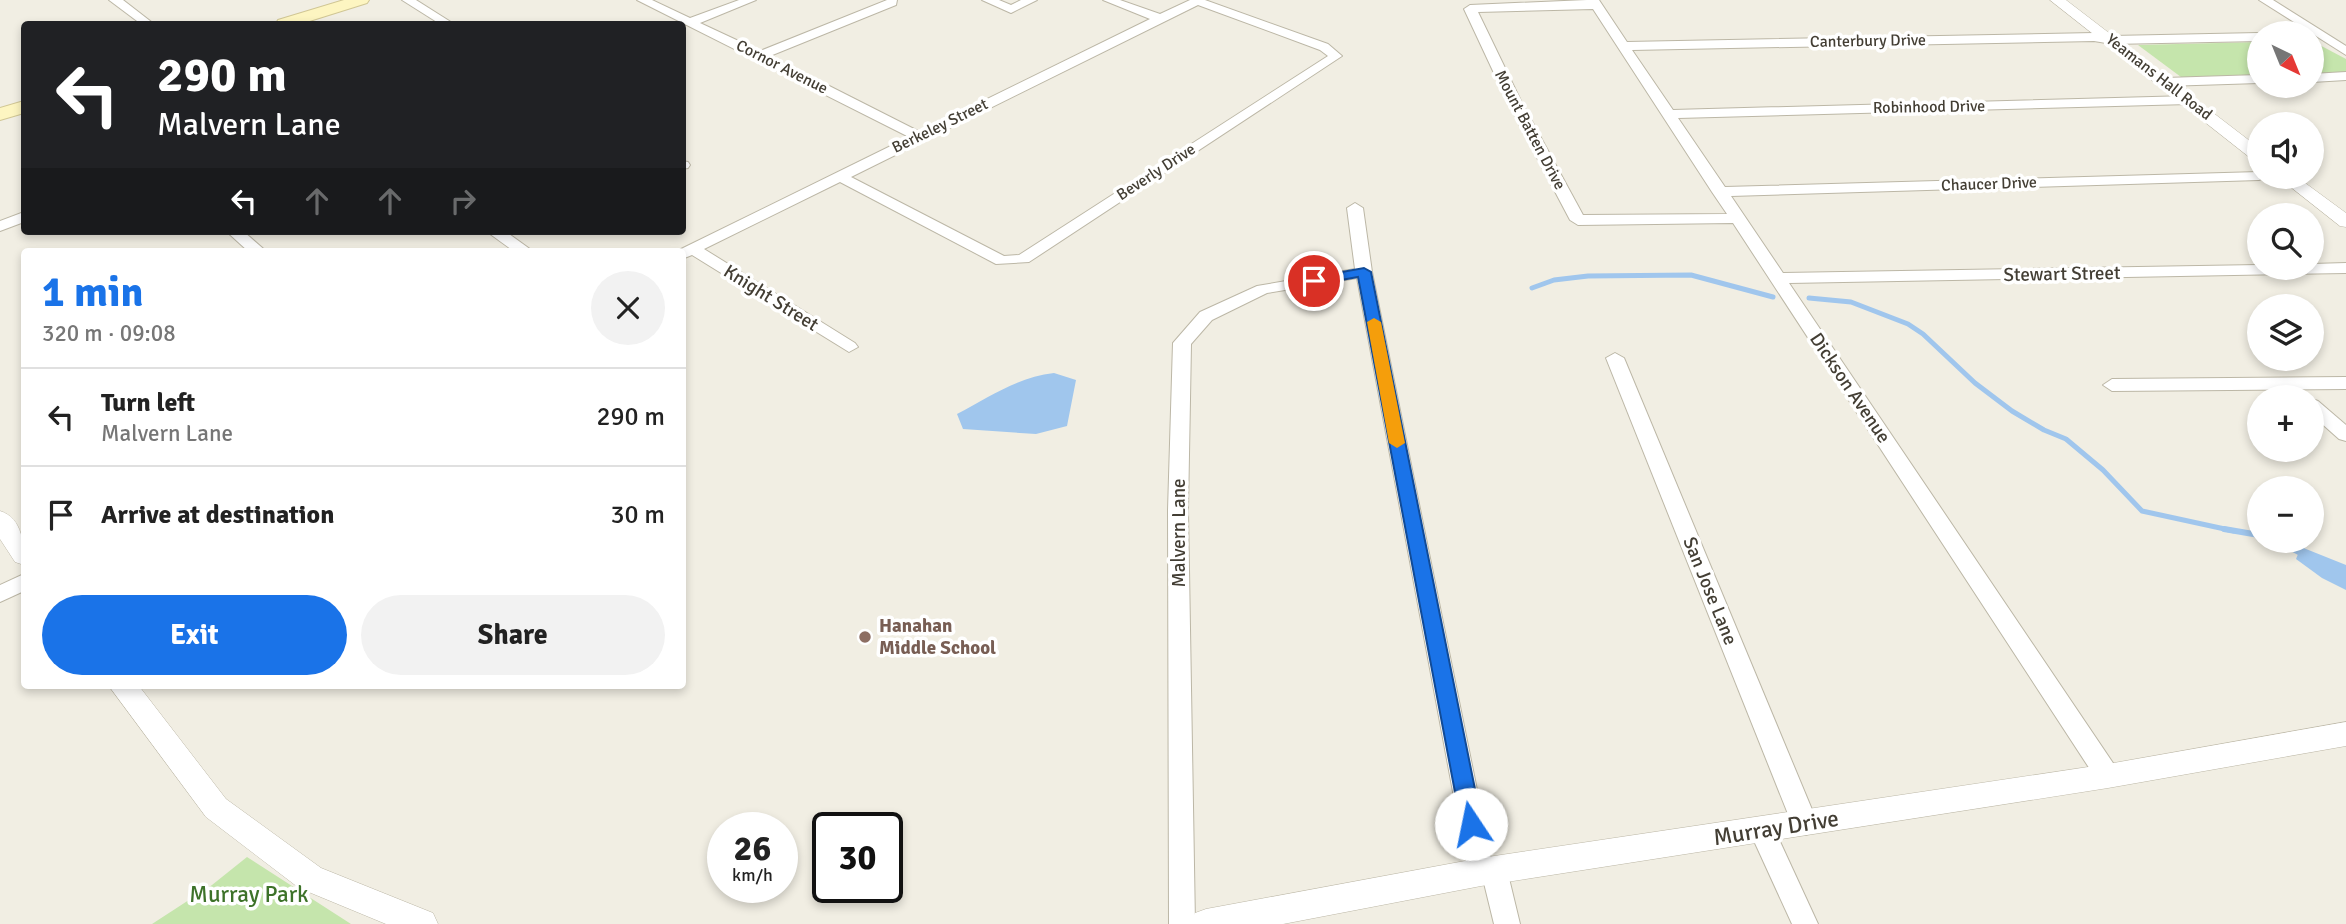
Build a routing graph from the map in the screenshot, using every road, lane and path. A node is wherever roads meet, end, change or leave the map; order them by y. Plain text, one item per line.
1 (115, 0) edge
2 (361, 0) edge
3 (408, 0) edge
4 (643, 0) edge
5 (750, 0) edge
6 (988, 0) edge
7 (1031, 0) edge
8 (1109, 0) edge
9 (1198, 0) edge
10 (2057, 0) edge
11 (2265, 0) edge
12 (892, 2) dead end
13 (1594, 3) edge
14 (1161, 19) junction
15 (144, 21) edge
16 (294, 21) edge
17 (443, 21) edge
18 (2295, 21) edge
19 (690, 22) junction
20 (2247, 37) edge
21 (2112, 40) junction
22 (2324, 40) edge
23 (1623, 46) junction
24 (2346, 51) edge
25 (761, 56) junction
26 (2346, 76) edge
27 (2324, 77) edge
28 (2247, 79) edge
29 (2165, 82) junction
30 (2189, 100) junction
31 (21, 108) edge
32 (0, 114) edge
33 (1670, 114) junction
34 (919, 137) junction
35 (2247, 146) edge
36 (839, 176) junction
37 (2247, 176) edge
38 (2302, 189) edge
39 (1719, 192) junction
40 (1355, 208) dead end
41 (21, 218) edge
42 (1736, 218) junction
43 (2346, 222) edge
44 (0, 226) edge
45 (239, 235) edge
46 (500, 235) edge
47 (254, 248) edge
48 (520, 248) edge
49 (688, 252) edge
50 (2346, 268) edge
51 (1364, 272) junction
52 (1777, 278) junction
53 (849, 346) dead end
54 (1615, 358) dead end
55 (2346, 383) edge
56 (2288, 384) joint
57 (2112, 385) dead end
58 (2324, 416) edge
59 (2346, 435) edge
60 (0, 520) edge
61 (21, 552) edge
62 (21, 584) edge
63 (0, 594) edge
64 (124, 689) edge
65 (2346, 734) edge
66 (2108, 776) junction
67 (1805, 824) junction
68 (1762, 830) junction
69 (1487, 871) junction
70 (422, 924) edge
71 (1182, 924) edge
72 (1206, 924) edge
73 (1507, 924) edge
74 (1805, 924) edge

1 - 15 street
2 - 16 main road
3 - 17 street
4 - 19 street, Cornor Avenue
5 - 19 street
6 - 7 street
8 - 14 street
9 - 14 street, Berkeley Street
9 - 36 street, Beverly Drive
10 - 21 street, Yeamans Hall Road
11 - 18 street
12 - 25 street
13 - 23 street, Dickson Avenue
13 - 42 street, Mount Batten Drive
14 - 34 street, Berkeley Street
19 - 25 street, Cornor Avenue
20 - 21 street, Canterbury Drive
21 - 23 street, Canterbury Drive
21 - 29 street, Yeamans Hall Road
22 - 24 street
23 - 33 street, Dickson Avenue
25 - 34 street, Cornor Avenue
26 - 27 street
28 - 29 street
29 - 30 street, Yeamans Hall Road
30 - 33 street, Robinhood Drive
30 - 35 street, Yeamans Hall Road
31 - 32 main road
33 - 39 street, Dickson Avenue
34 - 36 street, Berkeley Street
36 - 49 street, Berkeley Street
37 - 39 street, Chaucer Drive
38 - 43 street
39 - 42 street, Dickson Avenue
40 - 51 street
41 - 44 street
42 - 52 street, Dickson Avenue
45 - 47 street
46 - 48 street
49 - 53 street, Knight Street
50 - 52 street, Stewart Street
51 - 69 street
51 - 71 street, Malvern Lane
52 - 66 street, Dickson Avenue
54 - 67 street, San Jose Lane
55 - 56 street
56 - 57 street
58 - 59 street
60 - 61 street
62 - 63 street
64 - 70 street
65 - 66 street, Murray Drive
66 - 67 street, Murray Drive
67 - 68 street, Murray Drive
68 - 69 street, Murray Drive
68 - 74 street
69 - 72 street, Murray Drive
69 - 73 street

